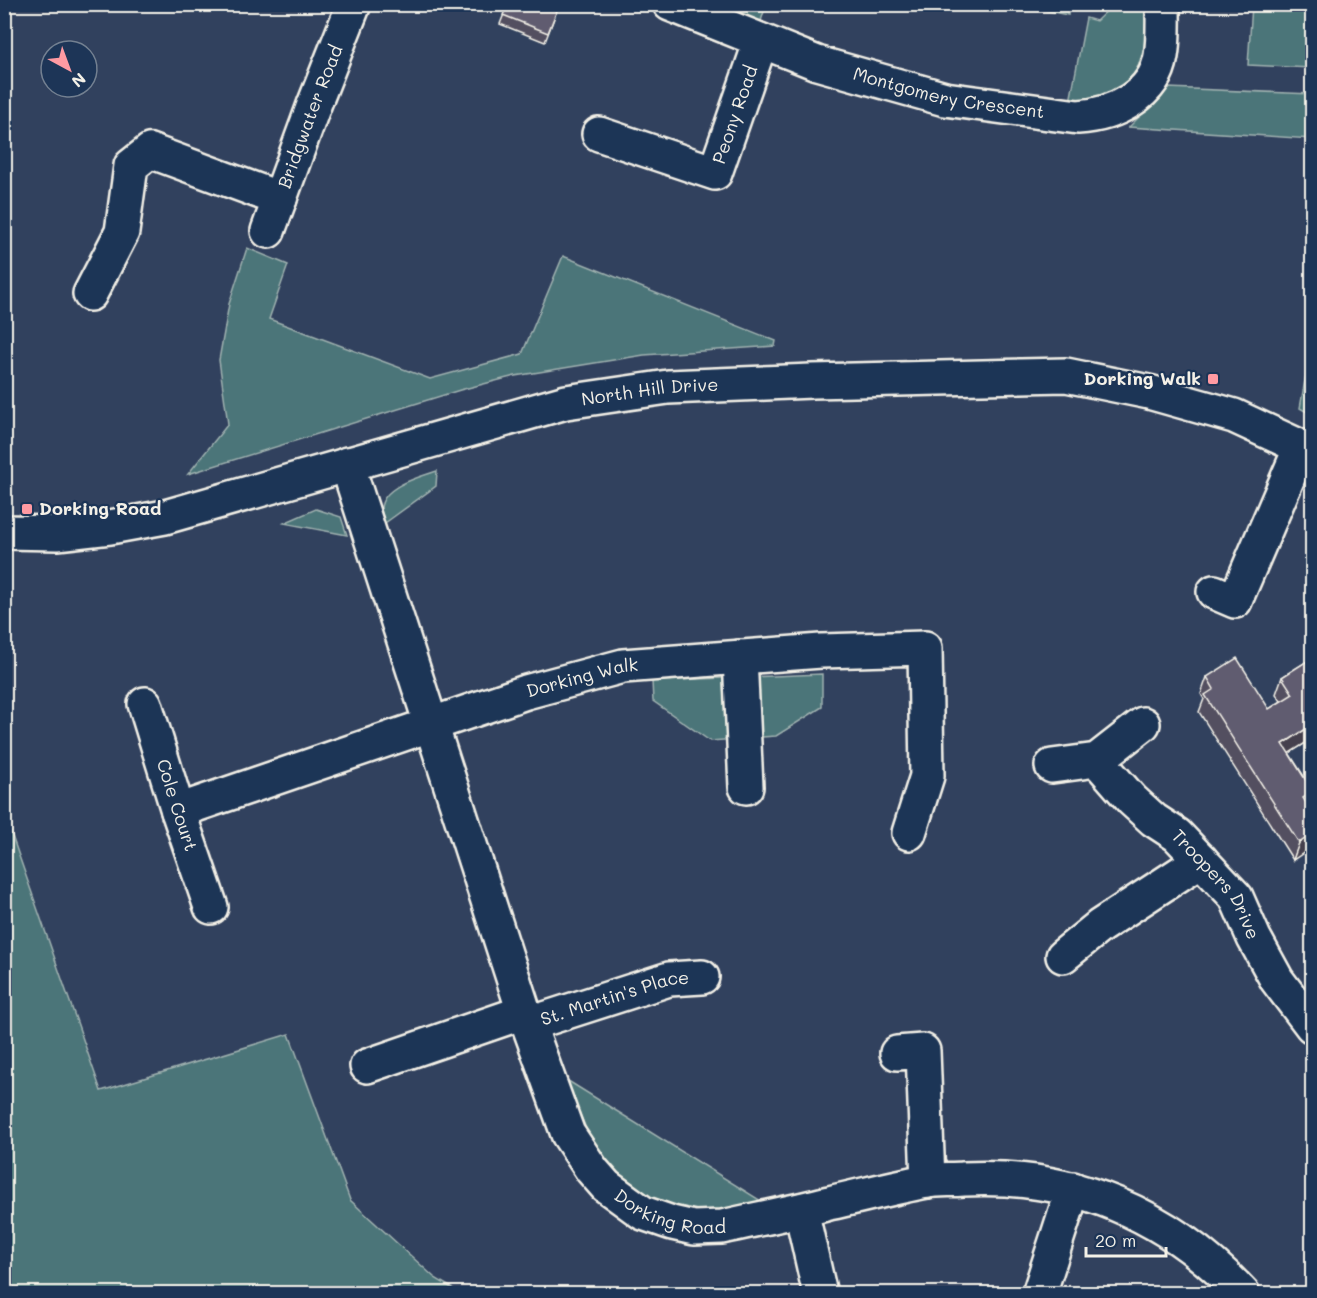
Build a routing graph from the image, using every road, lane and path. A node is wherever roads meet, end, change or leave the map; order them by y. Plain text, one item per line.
1 (354, 4) edge
2 (1164, 4) edge
3 (680, 7) edge
4 (761, 41) junction
5 (598, 134) dead end
6 (280, 199) junction
7 (268, 231) dead end
8 (90, 294) dead end
9 (1307, 452) edge
10 (347, 464) junction
11 (4, 532) edge
12 (1214, 592) dead end
13 (740, 657) junction
14 (145, 704) dead end
15 (1143, 724) dead end
16 (431, 725) junction
17 (1097, 760) junction
18 (1052, 766) dead end
19 (746, 787) dead end
20 (178, 811) junction
21 (909, 833) dead end
22 (1201, 860) junction
23 (211, 907) dead end
24 (1063, 956) dead end
25 (702, 977) dead end
26 (526, 1018) junction
27 (1312, 1026) edge
28 (897, 1053) dead end
29 (367, 1066) dead end
30 (928, 1181) junction
31 (1073, 1189) junction
32 (801, 1210) junction
33 (820, 1293) edge
34 (1039, 1293) edge
35 (1243, 1293) edge

1 - 6 street, Bridgwater Road
2 - 4 street, Montgomery Crescent
3 - 4 street, Montgomery Crescent
4 - 5 street, Peony Road
6 - 7 street, Bridgwater Road
6 - 8 street
9 - 10 street, North Hill Drive
9 - 12 street, North Hill Drive
10 - 11 street, North Hill Drive
10 - 16 street, Dorking Road
13 - 16 street, Dorking Walk
13 - 19 street
13 - 21 street, Dorking Walk
14 - 20 street, Cole Court
15 - 17 street
16 - 20 street
16 - 26 street, Dorking Road
17 - 18 street
17 - 22 street, Troopers Drive
20 - 23 street, Cole Court
22 - 24 street
22 - 27 street, Troopers Drive
25 - 26 street, St. Martin's Place
26 - 29 street
26 - 32 street, Dorking Road
28 - 30 street
30 - 31 street, Dorking Road
30 - 32 street, Dorking Road
31 - 34 street
31 - 35 street, Dorking Road
32 - 33 street

